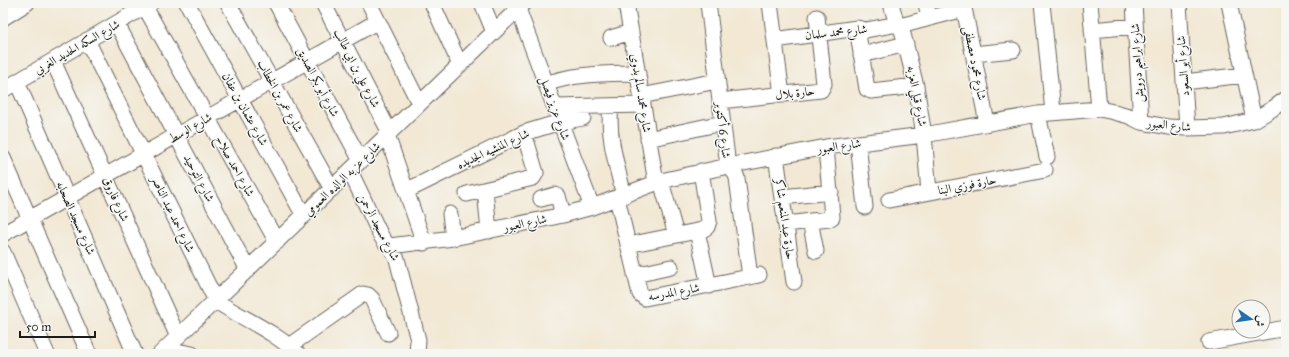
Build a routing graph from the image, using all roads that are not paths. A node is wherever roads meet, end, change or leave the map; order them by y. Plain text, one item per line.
1 (187, 3) edge
2 (228, 3) edge
3 (276, 3) edge
4 (323, 3) edge
5 (369, 3) edge
6 (432, 3) edge
7 (482, 3) edge
8 (626, 3) edge
9 (708, 3) edge
10 (770, 3) edge
11 (891, 3) edge
12 (926, 3) edge
13 (1042, 3) edge
14 (1090, 3) edge
15 (1134, 3) edge
16 (1179, 3) edge
17 (1229, 3) edge
18 (20, 5) edge
19 (148, 5) edge
20 (521, 6) edge
21 (963, 6) edge
22 (816, 17) dead end
23 (3, 18) edge
24 (929, 18) junction
25 (378, 21) junction
26 (116, 24) junction
27 (899, 25) junction
28 (1135, 26) junction
29 (857, 28) junction
30 (1092, 30) junction
31 (494, 32) junction
32 (631, 32) junction
33 (818, 34) junction
34 (611, 38) dead end
35 (87, 40) junction
36 (774, 40) junction
37 (343, 41) junction
38 (906, 44) junction
39 (1013, 50) dead end
40 (973, 54) junction
41 (861, 55) junction
42 (53, 61) junction
43 (307, 62) junction
44 (460, 65) junction
45 (638, 73) junction
46 (1244, 75) junction
47 (272, 81) junction
48 (717, 81) junction
49 (17, 82) junction
50 (1184, 82) junction
51 (546, 84) junction
52 (916, 86) junction
53 (3, 90) edge
54 (782, 95) junction
55 (1286, 98) edge
56 (240, 100) junction
57 (642, 100) junction
58 (720, 101) junction
59 (420, 104) junction
60 (610, 106) junction
61 (555, 107) junction
62 (1099, 109) junction
63 (1045, 113) junction
64 (208, 118) junction
65 (583, 118) dead end
66 (1254, 120) junction
67 (560, 122) junction
68 (1141, 122) junction
69 (722, 123) junction
70 (987, 123) junction
71 (1187, 128) junction
72 (524, 133) junction
73 (389, 134) junction
74 (924, 135) junction
75 (176, 136) junction
76 (648, 139) junction
77 (858, 143) junction
78 (826, 147) junction
79 (144, 154) junction
80 (776, 156) junction
81 (3, 158) edge
82 (356, 166) junction
83 (728, 166) junction
84 (701, 171) junction
85 (106, 176) junction
86 (659, 182) junction
87 (332, 189) junction
88 (406, 190) junction
89 (485, 190) junction
90 (830, 192) junction
91 (929, 192) junction
92 (467, 194) dead end
93 (620, 197) junction
94 (782, 197) junction
95 (67, 198) junction
96 (541, 198) dead end
97 (889, 200) dead end
98 (592, 207) junction
99 (865, 207) dead end
100 (450, 214) dead end
101 (563, 215) junction
102 (304, 216) junction
103 (30, 219) junction
104 (810, 221) junction
105 (786, 224) junction
106 (488, 231) junction
107 (696, 231) junction
108 (3, 234) edge
109 (676, 235) junction
110 (453, 238) junction
111 (277, 242) junction
112 (424, 243) junction
113 (628, 245) junction
114 (390, 246) junction
115 (816, 251) dead end
116 (3, 252) edge
117 (671, 267) dead end
118 (248, 270) junction
119 (635, 275) junction
120 (755, 276) joint
121 (794, 282) dead end
122 (709, 286) junction
123 (216, 301) junction
124 (1286, 328) edge
125 (388, 333) dead end
126 (178, 337) junction
127 (1209, 342) dead end
128 (294, 350) edge
129 (163, 351) edge
130 (47, 354) edge
131 (88, 354) edge
132 (135, 354) edge
133 (192, 354) edge
134 (417, 354) edge

1 - 56 street, شارع عثمان بن عفان
2 - 47 street, شارع عمر بن الخطاب
3 - 43 street, شارع أبو بكر الصديق
4 - 37 street, شارع علي بن ابي طالب
5 - 25 street
6 - 44 street
7 - 31 street
8 - 32 street, شارع محمد سالم بدوي
9 - 48 street, شارع 6 أكتوبر
10 - 36 street
11 - 27 street, شارع قبلي العزبه
12 - 24 street
13 - 63 street
14 - 30 street
15 - 28 street, شارع ابراهيم درويش
16 - 50 street, شارع أبو السعود
17 - 46 street
18 - 23 street
19 - 26 street, شارع السكه الحديد الغربي
19 - 64 street, شارع احمد صلاح
20 - 31 street, شارع عزبه الوالده العمومي
20 - 51 street, شارع عزيز فيصل
21 - 24 street, شارع محمد سلمان
21 - 40 street, شارع محمود مصطفى
22 - 33 street, حارة بلال
24 - 27 street, شارع محمد سلمان
25 - 37 street, شارع الوسط
25 - 59 street
26 - 35 street, شارع السكه الحديد الغربي
26 - 75 street, شارع التوحيد
27 - 29 street, شارع محمد سلمان
27 - 38 street, شارع قبلي العزبه
28 - 30 street
28 - 68 street, شارع ابراهيم درويش
29 - 33 street, شارع محمد سلمان
29 - 41 street
30 - 62 street
31 - 44 street, شارع عزبه الوالده العمومي
32 - 34 street
32 - 45 street, شارع محمد سالم بدوي
33 - 36 street, شارع محمد سلمان
33 - 54 street, حارة بلال
35 - 42 street, شارع السكه الحديد الغربي
35 - 79 street, شارع احمد عبد الناصر
36 - 54 street
37 - 43 street, شارع الوسط
37 - 73 street, شارع علي بن ابي طالب
38 - 41 street
38 - 52 street, شارع قبلي العزبه
39 - 40 street
40 - 70 street, شارع محمود مصطفى
41 - 52 street
42 - 49 street, شارع السكه الحديد الغربي
42 - 85 street, شارع فاروق
43 - 47 street, شارع الوسط
43 - 82 street, شارع أبو بكر الصديق
44 - 59 street, شارع عزبه الوالده العمومي
45 - 51 street
45 - 57 street, شارع محمد سالم بدوي
46 - 50 street
46 - 66 street
47 - 56 street, شارع الوسط
47 - 87 street, شارع عمر بن الخطاب
48 - 57 street
48 - 58 street, شارع 6 أكتوبر
49 - 53 street, شارع السكه الحديد الغربي
49 - 95 street, شارع مسجد الصحابه
50 - 71 street, شارع أبو السعود
51 - 61 street, شارع عزيز فيصل
52 - 74 street, شارع قبلي العزبه
54 - 58 street, حارة بلال
55 - 66 street, شارع العبور
56 - 64 street, شارع الوسط
56 - 102 street, شارع عثمان بن عفان
57 - 60 street
57 - 76 street, شارع محمد سالم بدوي
58 - 69 street, شارع 6 أكتوبر
59 - 73 street, شارع عزبه الوالده العمومي
60 - 61 street
60 - 93 street, شارع المدرسه
61 - 67 street, شارع عزيز فيصل
62 - 63 street, شارع العبور
62 - 68 street, شارع العبور
63 - 70 street, شارع العبور
63 - 91 street, حارة فوزي البنا
64 - 75 street, شارع الوسط
64 - 111 street, شارع احمد صلاح
65 - 67 street, شارع المنشيه الجديده
66 - 71 street, شارع العبور
67 - 72 street, شارع المنشيه الجديده
67 - 98 street, شارع عزيز فيصل
68 - 71 street, شارع العبور
69 - 76 street
69 - 83 street, شارع 6 أكتوبر
70 - 74 street, شارع العبور
72 - 88 street, شارع المنشيه الجديده
72 - 89 street
73 - 82 street, شارع عزبه الوالده العمومي
73 - 88 street, شارع علي بن ابي طالب
74 - 77 street, شارع العبور
74 - 91 street, شارع قبلي العزبه
75 - 79 street, شارع الوسط
75 - 118 street, شارع التوحيد
76 - 86 street, شارع محمد سالم بدوي
77 - 78 street, شارع العبور
77 - 99 street
78 - 80 street, شارع العبور
78 - 90 street
79 - 85 street, شارع الوسط
79 - 123 street, شارع احمد عبد الناصر
80 - 83 street, شارع العبور
80 - 94 street, حارة عبد المنعم شاكر
81 - 103 street
82 - 87 street, شارع عزبه الوالده العمومي
82 - 114 street, شارع مسجد الرحمن
83 - 84 street, شارع العبور
83 - 120 street, شارع 6 أكتوبر
84 - 86 street, شارع العبور
84 - 107 street
85 - 95 street, شارع الوسط
85 - 126 street, شارع فاروق
86 - 93 street, شارع العبور
86 - 109 street, شارع محمد سالم بدوي
87 - 102 street, شارع عزبه الوالده العمومي
88 - 112 street, شارع علي بن ابي طالب
89 - 92 street
89 - 106 street
90 - 94 street
90 - 104 street
91 - 97 street, حارة فوزي البنا
93 - 98 street, شارع العبور
93 - 113 street, شارع المدرسه
94 - 105 street, حارة عبد المنعم شاكر
95 - 103 street, شارع الوسط
95 - 132 street, شارع مسجد الصحابه
96 - 101 street
98 - 101 street, شارع العبور
100 - 110 street
101 - 106 street, شارع العبور
102 - 111 street, شارع عزبه الوالده العمومي
103 - 108 street, شارع الوسط
103 - 131 street
104 - 105 street
104 - 115 street
105 - 121 street, حارة عبد المنعم شاكر
106 - 110 street, شارع العبور
107 - 109 street
107 - 122 street
109 - 113 street
110 - 112 street, شارع العبور
111 - 118 street, شارع عزبه الوالده العمومي
112 - 114 street, شارع العبور
113 - 119 street, شارع المدرسه
114 - 134 street, شارع مسجد الرحمن
116 - 130 street
117 - 119 street
118 - 123 street, شارع عزبه الوالده العمومي
119 - 122 street, شارع المدرسه
120 - 122 street, شارع المدرسه
123 - 126 street, شارع عزبه الوالده العمومي
123 - 128 street
124 - 127 street
125 - 128 street
126 - 129 street, شارع عزبه الوالده العمومي
129 - 133 street

